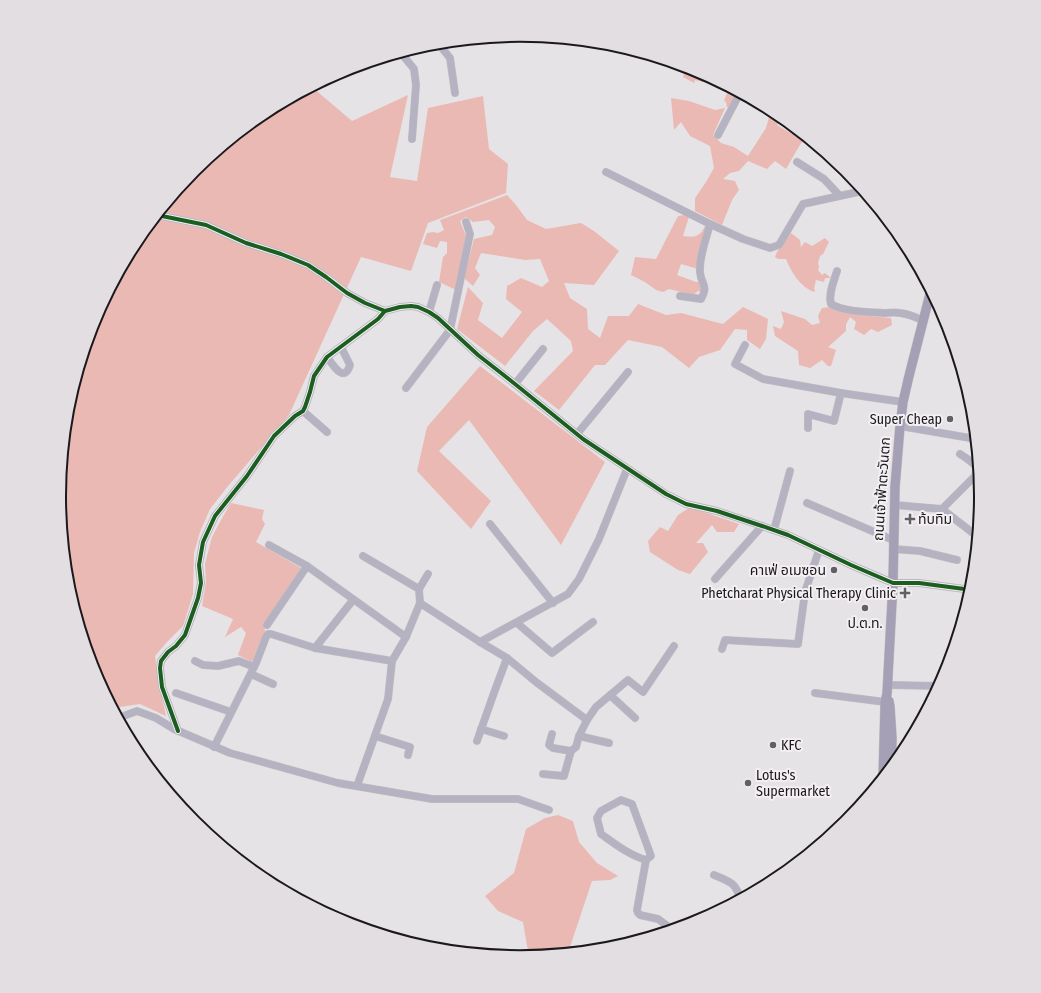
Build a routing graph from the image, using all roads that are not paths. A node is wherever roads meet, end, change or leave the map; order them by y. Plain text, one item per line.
1 (443, 49) edge
2 (404, 57) edge
3 (455, 93) dead end
4 (738, 97) edge
5 (718, 135) dead end
6 (412, 139) dead end
7 (797, 162) dead end
8 (606, 172) dead end
9 (858, 192) edge
10 (839, 196) junction
11 (163, 216) edge
12 (466, 222) dead end
13 (710, 224) junction
14 (837, 271) dead end
15 (436, 285) dead end
16 (680, 296) dead end
17 (930, 299) edge
18 (385, 310) junction
19 (429, 312) junction
20 (923, 321) junction
21 (450, 330) junction
22 (745, 346) dead end
23 (341, 347) junction
24 (543, 350) dead end
25 (327, 358) junction
26 (628, 372) dead end
27 (515, 384) junction
28 (406, 388) dead end
29 (841, 393) junction
30 (903, 402) junction
31 (303, 411) junction
32 (900, 426) junction
33 (808, 428) dead end
34 (327, 432) dead end
35 (577, 434) junction
36 (971, 438) edge
37 (960, 454) dead end
38 (974, 464) edge
39 (627, 469) junction
40 (790, 470) dead end
41 (974, 477) edge
42 (808, 503) dead end
43 (895, 505) junction
44 (942, 509) junction
45 (490, 524) dead end
46 (762, 526) junction
47 (774, 530) junction
48 (973, 533) edge
49 (268, 545) dead end
50 (893, 545) junction
51 (819, 550) junction
52 (363, 556) dead end
53 (957, 560) dead end
54 (307, 566) junction
55 (428, 574) dead end
56 (715, 579) dead end
57 (893, 583) junction
58 (419, 588) junction
59 (965, 589) edge
60 (353, 600) junction
61 (554, 602) junction
62 (420, 603) junction
63 (593, 622) dead end
64 (516, 623) junction
65 (267, 625) dead end
66 (406, 637) junction
67 (480, 642) junction
68 (674, 646) dead end
69 (315, 648) junction
70 (722, 649) dead end
71 (507, 658) junction
72 (195, 661) dead end
73 (392, 661) junction
74 (252, 670) junction
75 (274, 684) dead end
76 (933, 687) edge
77 (815, 693) dead end
78 (176, 694) dead end
79 (887, 694) junction
80 (610, 695) junction
81 (231, 712) junction
82 (123, 716) edge
83 (635, 718) dead end
84 (587, 720) junction
85 (481, 729) junction
86 (178, 731) junction
87 (552, 734) dead end
88 (375, 736) junction
89 (504, 736) dead end
90 (579, 736) junction
91 (477, 741) dead end
92 (609, 743) dead end
93 (214, 747) junction
94 (571, 751) junction
95 (408, 755) dead end
96 (891, 758) edge
97 (883, 770) edge
98 (543, 774) dead end
99 (357, 786) junction
100 (549, 810) dead end
101 (646, 860) junction
102 (714, 875) dead end
103 (739, 895) edge
104 (668, 926) edge

1 - 3 street
2 - 6 street
4 - 5 street
7 - 10 street
8 - 13 street
9 - 10 street
10 - 13 street
11 - 18 street
12 - 21 street
13 - 16 street
14 - 20 street
15 - 19 street
17 - 20 main road, ถนนเจ้าฟ้าตะวันตก
18 - 19 street
18 - 23 street
19 - 21 street
20 - 30 main road, ถนนเจ้าฟ้าตะวันตก
21 - 27 street
21 - 28 street
22 - 29 street
23 - 25 street
23 - 25 street
24 - 27 street
25 - 31 street
26 - 35 street
27 - 35 street
29 - 30 street
29 - 33 street
30 - 32 main road, ถนนเจ้าฟ้าตะวันตก
31 - 34 street
31 - 86 street
32 - 36 street
32 - 43 main road, ถนนเจ้าฟ้าตะวันตก
35 - 39 street
37 - 38 street
39 - 46 street
39 - 61 street
40 - 47 street
41 - 44 street
42 - 50 street
43 - 44 street
43 - 50 main road, ถนนเจ้าฟ้าตะวันตก
44 - 48 street
45 - 61 street
46 - 47 street
46 - 56 street
47 - 51 street
49 - 54 street
50 - 53 street
50 - 57 main road, ถนนเจ้าฟ้าตะวันตก
51 - 57 street
51 - 70 street
52 - 58 street
54 - 60 street
54 - 65 street
55 - 58 street
57 - 59 street
57 - 79 main road, ถนนเจ้าฟ้าตะวันตก
58 - 62 street
60 - 66 street
60 - 69 street
61 - 64 street
62 - 66 street
62 - 67 street
63 - 64 street
64 - 67 street
66 - 73 street
67 - 71 street
68 - 80 street
69 - 73 street
69 - 74 street
71 - 84 street
71 - 85 street
72 - 74 street
73 - 88 street
74 - 75 street
74 - 81 street
76 - 79 street
77 - 79 street
78 - 81 street
79 - 96 main road, ถนนเจ้าฟ้าตะวันตก
79 - 97 main road, ถนนเจ้าฟ้าตะวันตก
80 - 83 street
80 - 84 street
81 - 93 street
82 - 86 street
84 - 90 street
85 - 89 street
85 - 91 street
86 - 93 street
87 - 94 street
88 - 95 street
88 - 99 street
90 - 92 street
90 - 94 street
93 - 99 street
94 - 98 street
99 - 100 street
101 - 101 street
101 - 104 street
102 - 103 street

